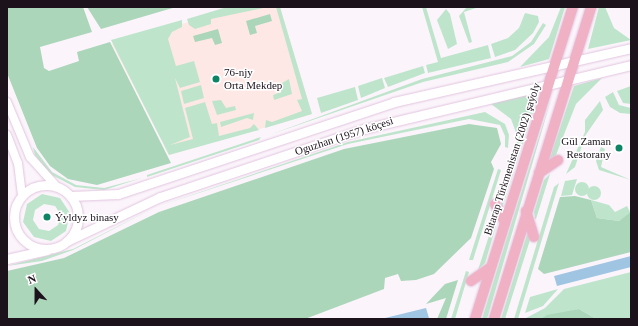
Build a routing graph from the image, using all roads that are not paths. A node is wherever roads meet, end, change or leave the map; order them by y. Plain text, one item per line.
1 (573, 7) edge
2 (591, 7) edge
3 (631, 48) edge
4 (574, 61) junction
5 (556, 65) junction
6 (631, 65) edge
7 (569, 79) junction
8 (549, 83) junction
9 (7, 102) edge
10 (7, 135) edge
11 (558, 160) dead end
12 (539, 173) junction
13 (57, 187) junction
14 (70, 196) junction
15 (22, 197) junction
16 (495, 204) dead end
17 (526, 211) junction
18 (15, 212) junction
19 (7, 221) edge
20 (505, 222) junction
21 (534, 237) dead end
22 (67, 241) junction
23 (52, 248) junction
24 (7, 259) edge
25 (491, 267) junction
26 (471, 281) dead end
27 (475, 319) edge
28 (494, 319) edge

1 - 5 main road, Bitarap Türkmenistan (2002) şaýoly
2 - 4 main road
3 - 4 main road, Oguzhan (1957) köçesi
4 - 5 main road, Oguzhan (1957) köçesi
4 - 7 main road
5 - 8 main road, Bitarap Türkmenistan (2002) şaýoly
5 - 14 main road, Oguzhan (1957) köçesi
6 - 7 main road, Oguzhan (1957) köçesi
7 - 8 main road, Oguzhan (1957) köçesi
7 - 12 main road
8 - 20 main road, Bitarap Türkmenistan (2002) şaýoly
8 - 22 main road, Oguzhan (1957) köçesi
9 - 13 street
10 - 15 street
11 - 12 main road
12 - 17 main road
13 - 14 main road
13 - 15 main road
14 - 22 main road
15 - 18 main road
16 - 20 main road
17 - 21 main road
17 - 28 main road
18 - 19 main road
18 - 23 main road
20 - 25 main road, Bitarap Türkmenistan (2002) şaýoly
22 - 23 main road, Oguzhan (1957) köçesi
23 - 24 main road, Oguzhan (1957) köçesi
25 - 26 main road
25 - 27 main road, Bitarap Türkmenistan (2002) şaýoly

